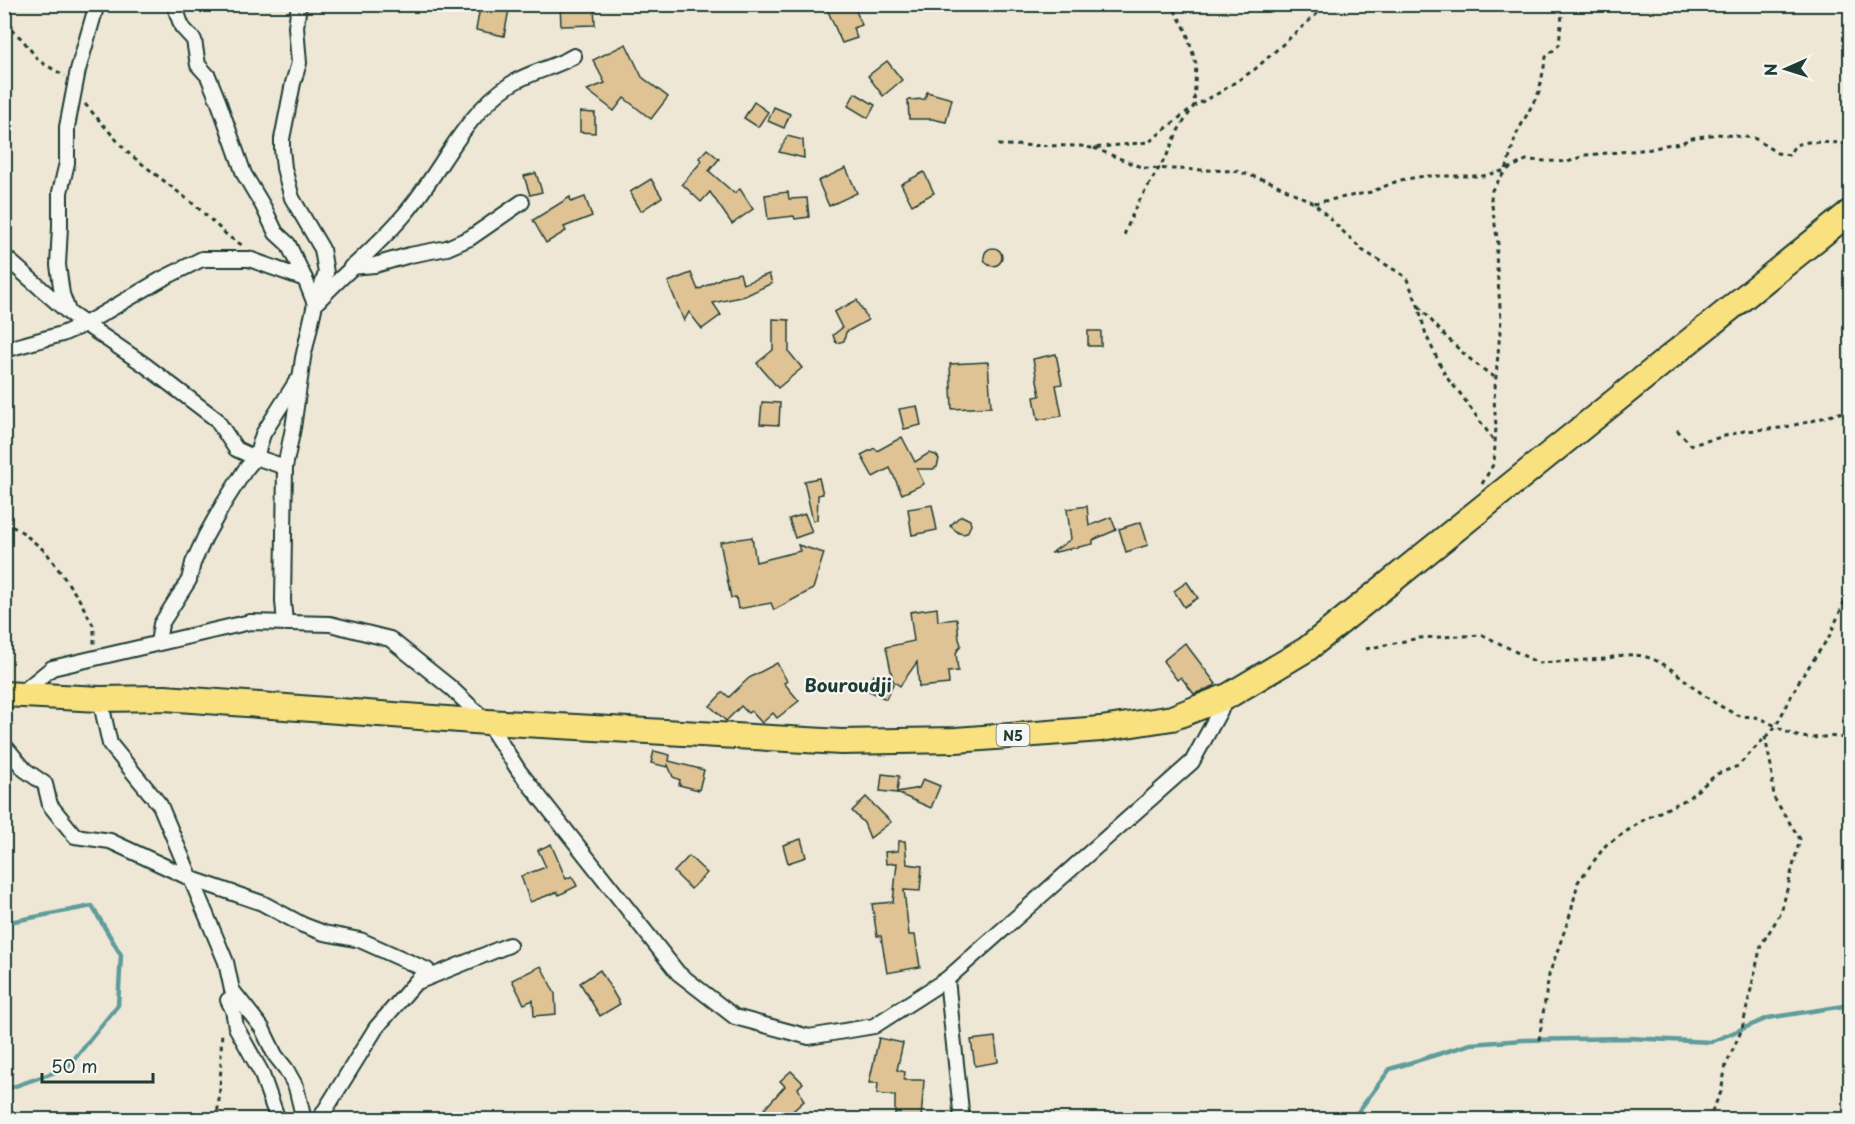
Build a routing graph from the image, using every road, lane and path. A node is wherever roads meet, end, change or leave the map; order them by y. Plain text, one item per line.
1 (97, 4) edge
2 (174, 4) edge
3 (299, 4) edge
4 (1171, 4) edge
5 (1328, 4) edge
6 (1563, 4) edge
7 (4, 24) edge
8 (574, 56) dead end
9 (75, 82) junction
10 (1194, 106) junction
11 (1851, 143) edge
12 (998, 145) dead end
13 (1094, 148) junction
14 (1158, 169) junction
15 (1506, 170) junction
16 (522, 202) dead end
17 (1314, 203) junction
18 (1851, 212) edge
19 (1124, 236) dead end
20 (4, 256) edge
21 (249, 259) junction
22 (351, 267) junction
23 (305, 279) junction
24 (315, 304) junction
25 (1418, 305) junction
26 (69, 313) junction
27 (85, 324) junction
28 (4, 350) edge
29 (300, 374) junction
30 (1496, 378) junction
31 (1851, 410) edge
32 (1677, 430) dead end
33 (1495, 442) junction
34 (256, 458) junction
35 (285, 467) junction
36 (1470, 517) junction
37 (4, 522) edge
38 (1851, 590) edge
39 (285, 622) junction
40 (158, 643) junction
41 (1366, 649) dead end
42 (94, 658) junction
43 (12, 694) edge
44 (1228, 696) junction
45 (100, 699) junction
46 (487, 722) junction
47 (1776, 726) junction
48 (1765, 737) junction
49 (1851, 741) edge
50 (4, 746) edge
51 (192, 879) junction
52 (509, 945) dead end
53 (947, 979) junction
54 (415, 983) junction
55 (228, 1000) dead end
56 (222, 1032) dead end
57 (1539, 1040) dead end
58 (216, 1119) edge
59 (278, 1119) edge
60 (304, 1119) edge
61 (320, 1119) edge
62 (962, 1119) edge
63 (1708, 1119) edge

1 - 9 street
2 - 23 street
3 - 24 street
4 - 10 path
5 - 10 path
6 - 15 path
7 - 9 path
8 - 22 street
9 - 21 path
9 - 26 street
10 - 13 path
10 - 14 path
11 - 15 path
12 - 13 path
13 - 14 path
14 - 17 path
14 - 19 path
15 - 17 path
15 - 30 path
16 - 22 street
17 - 25 path
18 - 36 highway, N5
20 - 26 street
21 - 23 street
21 - 27 street
22 - 24 street
23 - 24 street
24 - 29 street
25 - 30 path
25 - 33 path
26 - 27 street
27 - 28 street
27 - 34 street
29 - 34 street
29 - 35 street
30 - 33 path
31 - 32 path
33 - 36 path
34 - 35 street
34 - 40 street
35 - 39 street
36 - 44 highway, N5
37 - 42 path
38 - 47 path
39 - 40 street
39 - 46 street
40 - 42 street
41 - 47 path
42 - 43 street
43 - 45 highway, N5
44 - 46 highway, N5
44 - 53 street
45 - 46 highway, N5
45 - 51 street
46 - 53 street
47 - 48 path
47 - 49 path
48 - 57 path
48 - 63 path
50 - 51 street
51 - 54 street
51 - 60 street
52 - 54 street
53 - 62 street
54 - 61 street
55 - 59 street
56 - 58 path

